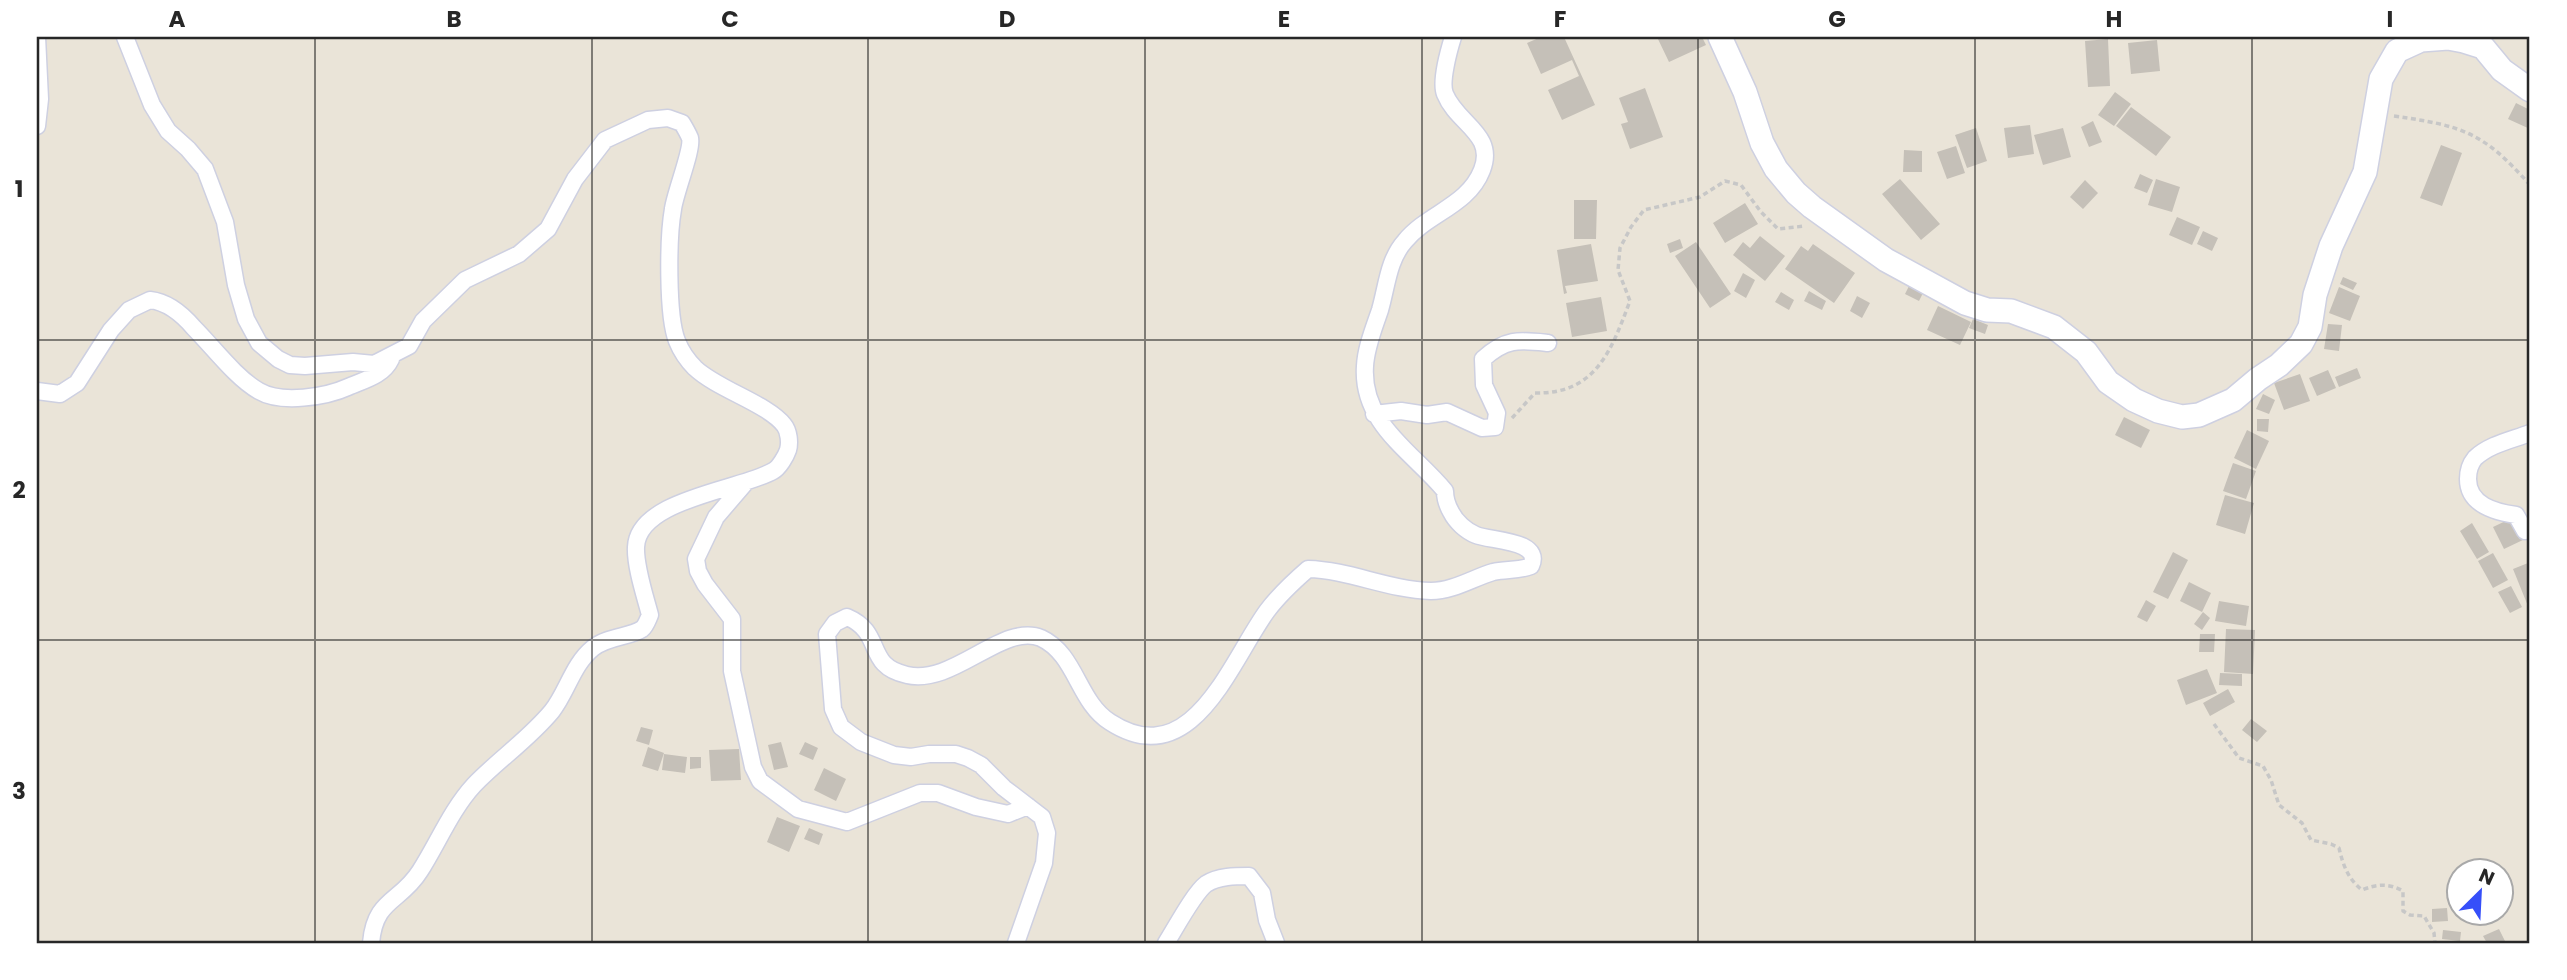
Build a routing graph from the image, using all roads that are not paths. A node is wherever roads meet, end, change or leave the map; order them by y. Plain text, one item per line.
1 (37, 37) edge
2 (125, 37) edge
3 (1453, 37) edge
4 (1720, 37) edge
5 (2530, 90) edge
6 (37, 126) edge
7 (1548, 344) dead end
8 (394, 354) junction
9 (37, 391) edge
10 (1374, 414) junction
11 (2530, 433) edge
12 (746, 482) junction
13 (2525, 531) dead end
14 (1028, 806) junction
15 (371, 943) edge
16 (1016, 943) edge
17 (1167, 943) edge
18 (1276, 943) edge

1 - 6 street
2 - 8 street
3 - 10 street
4 - 5 street
7 - 10 street
8 - 9 street
8 - 12 street
10 - 14 street
11 - 13 street
12 - 14 street
12 - 15 street
14 - 16 street
17 - 18 street

